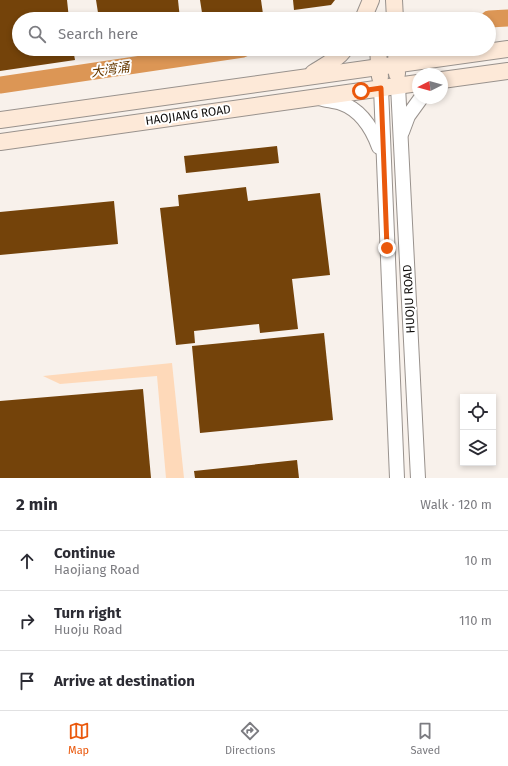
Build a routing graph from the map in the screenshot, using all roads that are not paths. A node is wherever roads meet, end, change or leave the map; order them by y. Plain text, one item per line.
1 (372, 0) edge
2 (375, 0) edge
3 (394, 0) edge
4 (366, 12) edge
5 (376, 12) edge
6 (395, 12) edge
7 (508, 49) edge
8 (496, 51) edge
9 (339, 56) edge
10 (378, 56) edge
11 (443, 56) edge
12 (454, 56) edge
13 (396, 57) edge
14 (446, 57) junction
15 (377, 67) junction
16 (508, 71) edge
17 (306, 77) junction
18 (448, 81) edge
19 (412, 84) edge
20 (398, 86) junction
21 (379, 88) junction
22 (314, 97) junction
23 (417, 104) edge
24 (0, 120) edge
25 (400, 138) junction
26 (0, 142) edge
27 (383, 156) junction
28 (397, 478) edge
29 (418, 478) edge

1 - 4 main road
2 - 5 main road
3 - 6 main road
7 - 8 main road, HAOJIANG ROAD
9 - 17 main road
10 - 15 main road, HUOJU ROAD
11 - 14 main road
12 - 14 main road, HAOJIANG ROAD
13 - 14 main road, HAOJIANG ROAD
13 - 15 main road, HAOJIANG ROAD
13 - 20 main road, HUOJU ROAD
15 - 17 main road, HAOJIANG ROAD
15 - 21 main road, HUOJU ROAD
16 - 18 main road
17 - 24 main road, HAOJIANG ROAD
19 - 20 main road, HAOJIANG ROAD
20 - 21 main road, HAOJIANG ROAD
20 - 25 street, HUOJU ROAD
21 - 22 main road, HAOJIANG ROAD
21 - 27 street, HUOJU ROAD
22 - 26 main road, HAOJIANG ROAD
22 - 27 street
23 - 25 street
25 - 29 street, HUOJU ROAD
27 - 28 street, HUOJU ROAD

